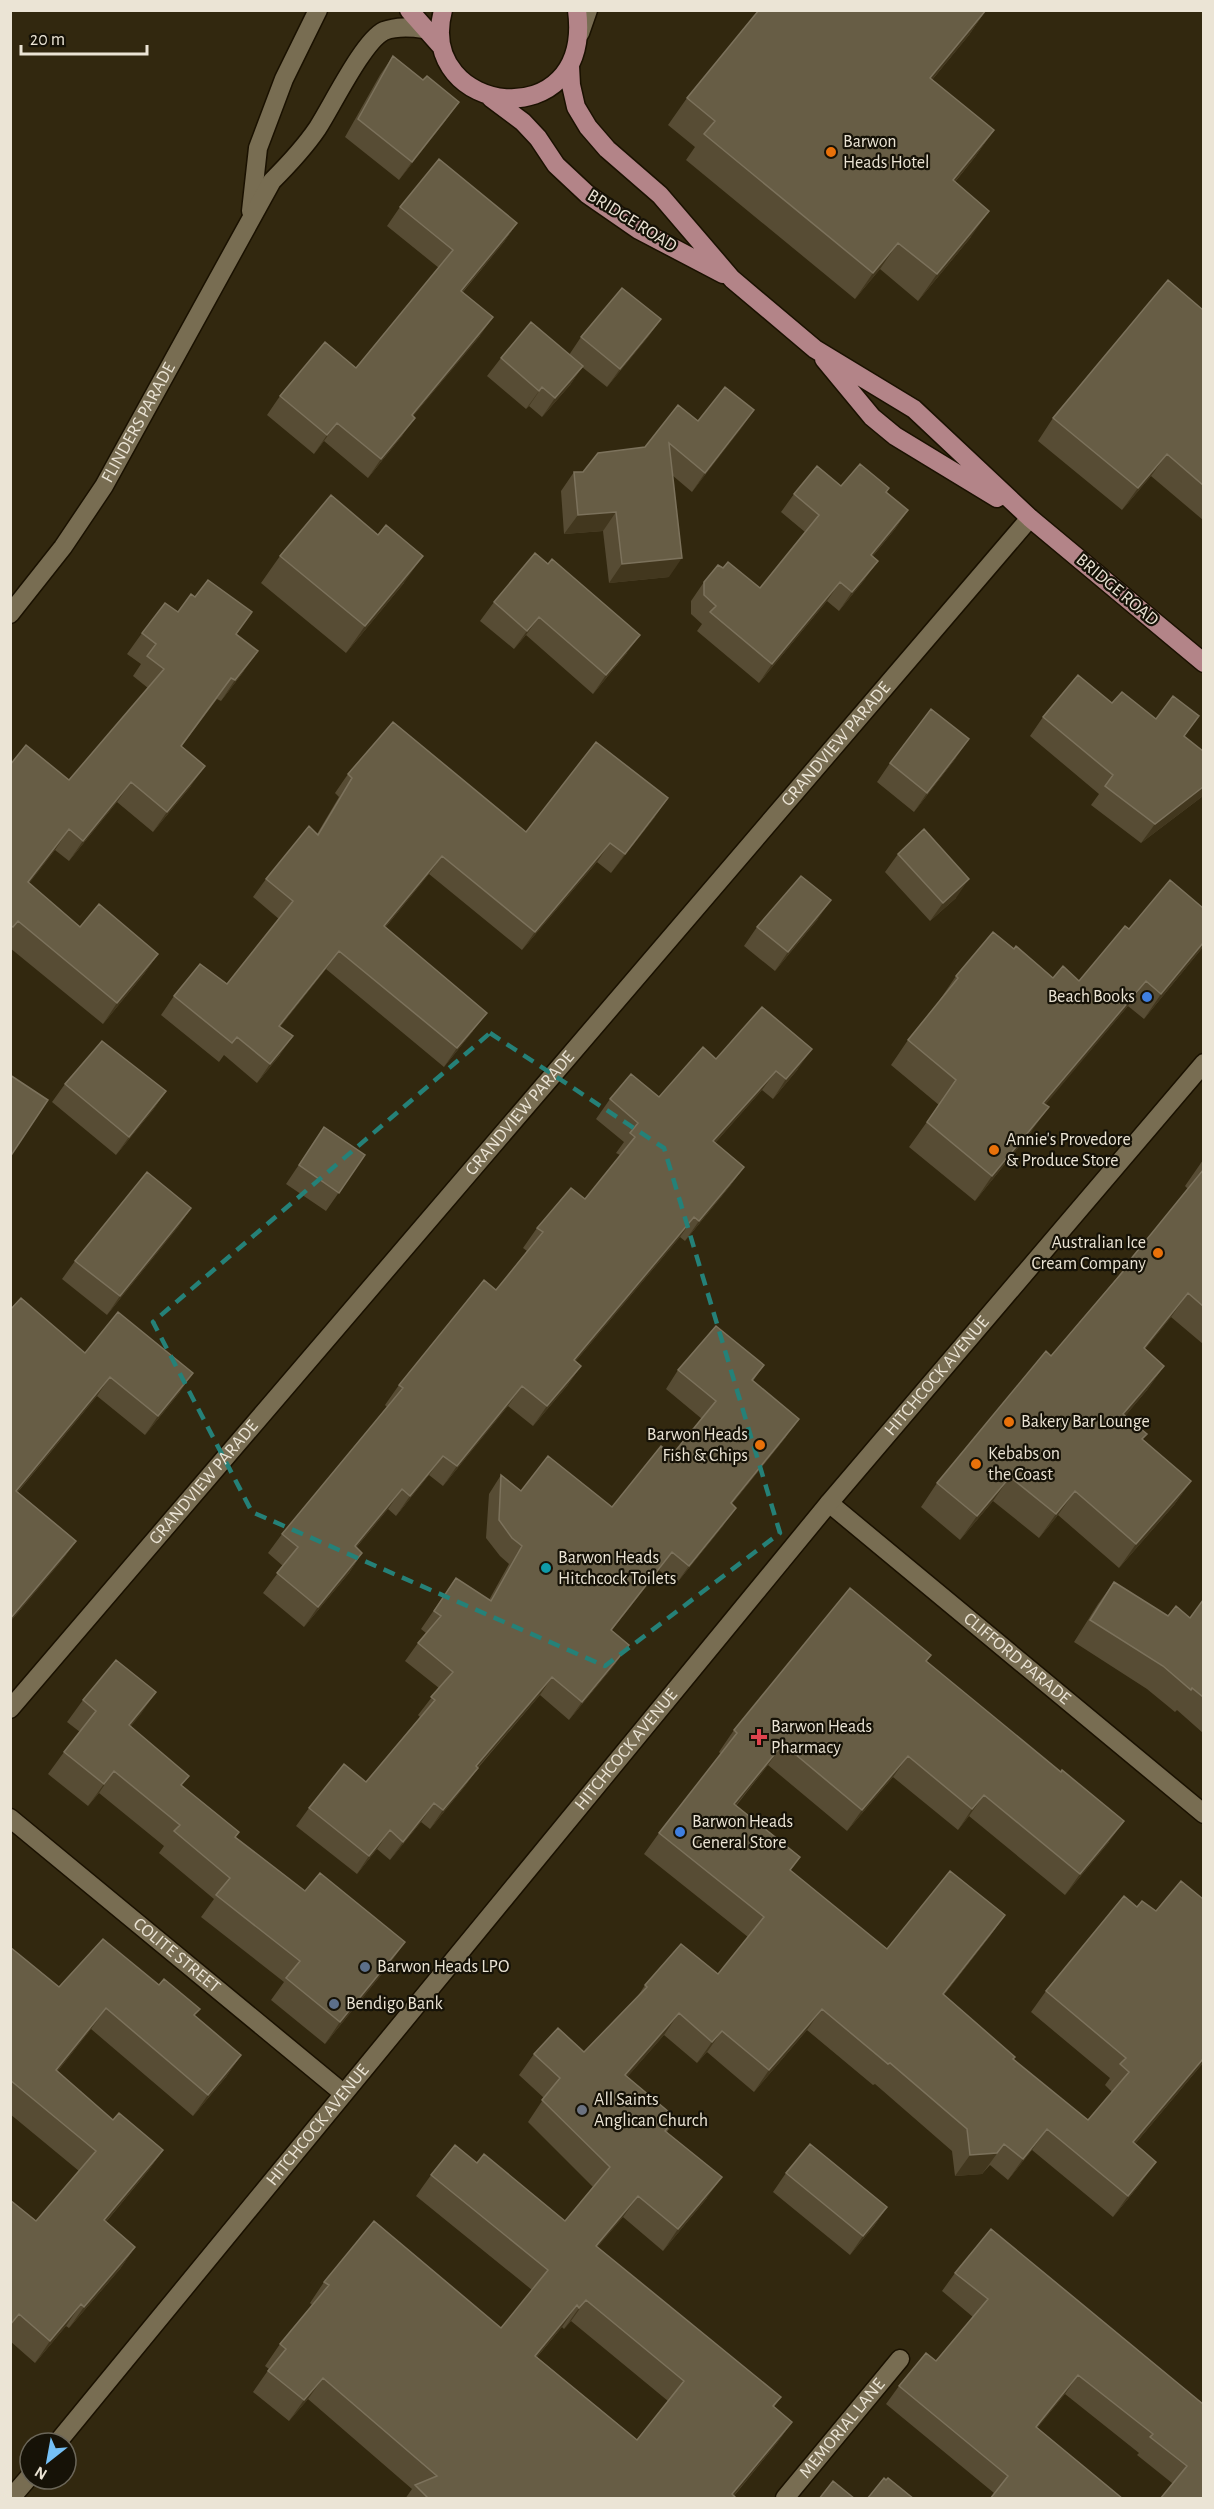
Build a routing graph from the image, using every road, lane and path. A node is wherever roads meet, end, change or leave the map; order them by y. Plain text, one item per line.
1 (318, 10) edge
2 (409, 10) edge
3 (443, 10) edge
4 (577, 10) edge
5 (588, 10) edge
6 (424, 29) junction
7 (580, 33) junction
8 (441, 45) junction
9 (570, 66) junction
10 (491, 98) junction
11 (250, 219) junction
12 (732, 279) junction
13 (815, 349) junction
14 (1030, 518) junction
15 (10, 614) edge
16 (1203, 663) edge
17 (1203, 1063) edge
18 (829, 1503) junction
19 (10, 1709) edge
20 (1203, 1815) edge
21 (10, 1818) edge
22 (343, 2093) junction
23 (900, 2359) dead end
24 (67, 2431) edge
25 (785, 2499) edge

1 - 11 street, FLINDERS PARADE
2 - 6 main road
3 - 8 main road
4 - 7 main road
5 - 7 street
6 - 8 main road
6 - 11 street, FLINDERS PARADE
7 - 9 main road
8 - 10 main road, BRIDGE ROAD
9 - 10 main road
9 - 12 main road, BRIDGE ROAD
10 - 12 main road, BRIDGE ROAD
11 - 15 street, FLINDERS PARADE
12 - 13 main road, BRIDGE ROAD
13 - 14 main road, BRIDGE ROAD
13 - 14 main road, BRIDGE ROAD
14 - 16 main road, BRIDGE ROAD
14 - 19 street, GRANDVIEW PARADE
17 - 18 street, HITCHCOCK AVENUE
18 - 20 street, CLIFFORD PARADE
18 - 22 street, HITCHCOCK AVENUE
21 - 22 street, COLITE STREET
22 - 24 street, HITCHCOCK AVENUE
23 - 25 street, MEMORIAL LANE

